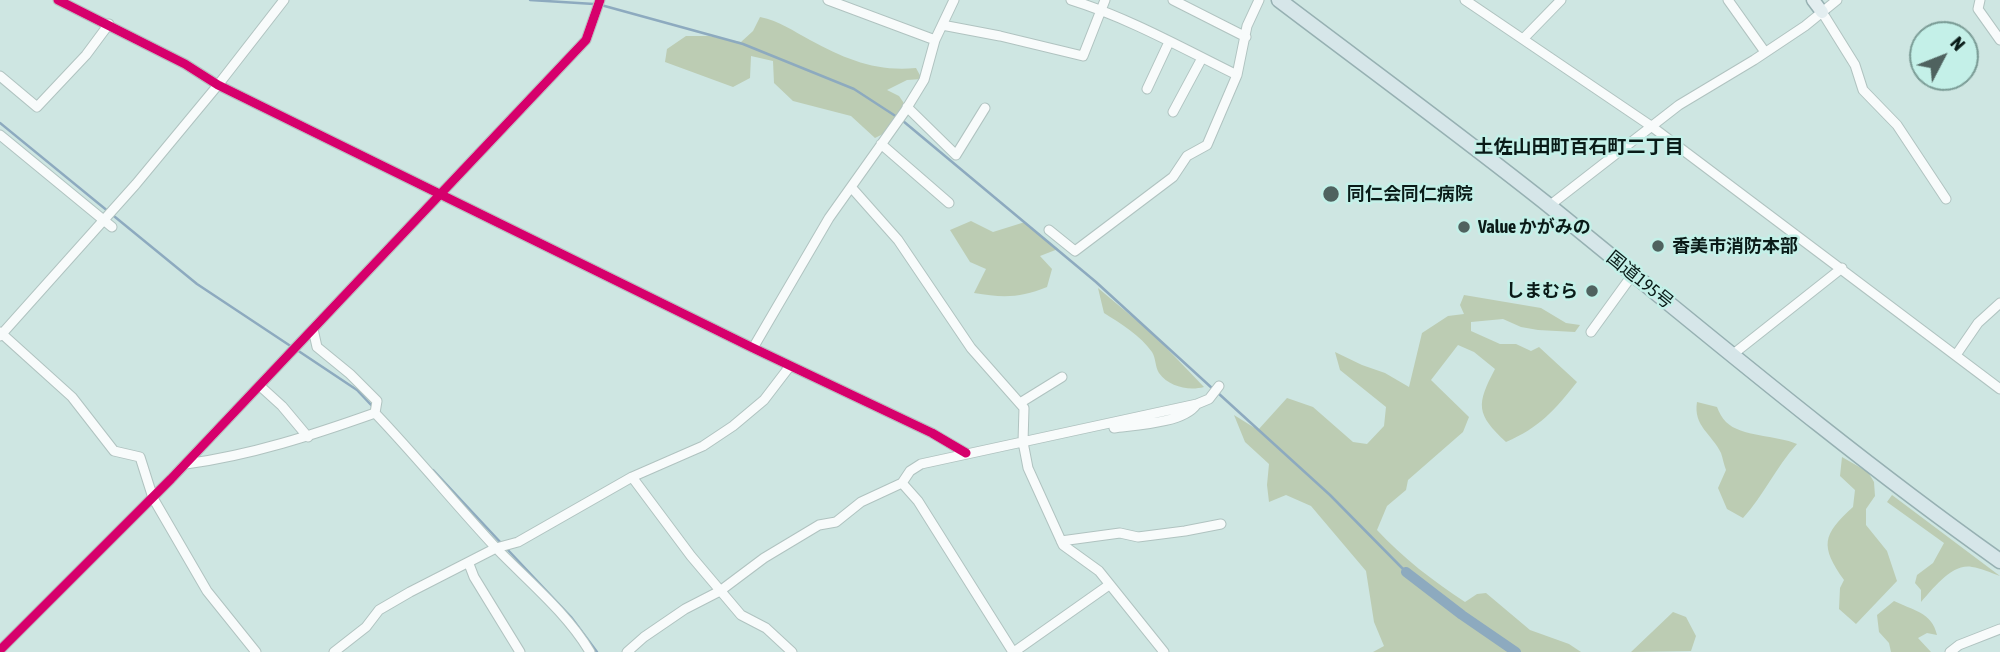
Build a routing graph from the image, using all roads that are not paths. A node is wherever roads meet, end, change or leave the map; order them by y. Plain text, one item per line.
1 (58, 0) edge
2 (284, 0) edge
3 (600, 0) edge
4 (828, 0) edge
5 (954, 0) edge
6 (1071, 0) edge
7 (1173, 0) edge
8 (1259, 0) edge
9 (1279, 0) edge
10 (1465, 0) edge
11 (1560, 0) edge
12 (1728, 0) edge
13 (1813, 0) edge
14 (1837, 0) edge
15 (1980, 0) edge
16 (1103, 5) edge
17 (1822, 12) junction
18 (109, 24) junction
19 (942, 25) junction
20 (1246, 37) junction
21 (1524, 38) junction
22 (935, 40) junction
23 (2000, 40) edge
24 (1169, 42) junction
25 (1765, 52) junction
26 (1202, 58) junction
27 (1237, 75) junction
28 (0, 76) edge
29 (218, 85) junction
30 (1147, 89) dead end
31 (985, 108) dead end
32 (906, 109) junction
33 (1172, 112) dead end
34 (1651, 126) junction
35 (0, 135) edge
36 (881, 144) junction
37 (851, 187) junction
38 (441, 195) junction
39 (1946, 199) dead end
40 (948, 203) dead end
41 (1549, 206) junction
42 (108, 223) junction
43 (1049, 230) dead end
44 (1842, 268) junction
45 (1633, 274) junction
46 (2000, 303) edge
47 (313, 329) junction
48 (1591, 332) dead end
49 (1, 334) edge
50 (753, 348) junction
51 (1732, 355) junction
52 (1956, 355) junction
53 (790, 366) junction
54 (1062, 377) dead end
55 (260, 386) junction
56 (1219, 386) dead end
57 (2000, 389) edge
58 (1020, 403) junction
59 (375, 413) junction
60 (308, 437) junction
61 (1023, 442) junction
62 (966, 453) junction
63 (186, 464) junction
64 (632, 477) junction
65 (902, 482) junction
66 (153, 498) junction
67 (1221, 524) dead end
68 (1061, 541) junction
69 (496, 548) junction
70 (2000, 561) edge
71 (468, 564) junction
72 (1109, 585) junction
73 (720, 591) junction
74 (2000, 629) edge
75 (0, 650) edge
76 (788, 651) edge
77 (256, 652) edge
78 (334, 652) edge
79 (520, 652) edge
80 (590, 652) edge
81 (627, 652) edge
82 (1014, 652) edge
83 (1164, 652) edge
84 (1950, 652) edge

1 - 18 street
2 - 29 street
3 - 38 street
4 - 22 street
5 - 19 street
6 - 16 street
7 - 20 street
8 - 20 street
9 - 41 highway, 国道195号
10 - 21 street
11 - 21 street
12 - 25 street
13 - 17 main road
14 - 17 street
15 - 23 street
16 - 19 street
16 - 24 street
17 - 25 street
17 - 39 street
18 - 28 street
18 - 29 street
19 - 22 street
20 - 27 street
21 - 34 street
22 - 32 street
24 - 26 street
24 - 30 street
25 - 34 street
26 - 27 street
26 - 33 street
27 - 43 street
29 - 38 street
29 - 42 street
31 - 32 street
32 - 36 street
34 - 41 street
34 - 44 street
35 - 42 street
36 - 37 street
36 - 40 street
37 - 50 street
37 - 58 street
38 - 47 street
38 - 50 street
41 - 45 highway, 国道195号
42 - 49 street
44 - 51 street
44 - 52 street
45 - 48 street
45 - 51 highway, 国道195号
46 - 52 street
47 - 55 street
47 - 59 street
49 - 66 street
50 - 53 street
51 - 70 highway, 国道195号
52 - 57 street
53 - 62 street
53 - 64 street
54 - 58 street
55 - 60 street
55 - 63 street
56 - 61 street
58 - 61 street
59 - 60 street
59 - 69 street
60 - 63 street
61 - 62 street
61 - 68 street
62 - 65 street
63 - 66 street
64 - 69 street
64 - 73 street
65 - 73 street
65 - 82 street
66 - 75 street
66 - 77 street
67 - 68 street
68 - 72 street
69 - 71 street
69 - 80 street
71 - 78 street
71 - 79 street
72 - 82 street
72 - 83 street
73 - 76 street
73 - 81 street
74 - 84 street

